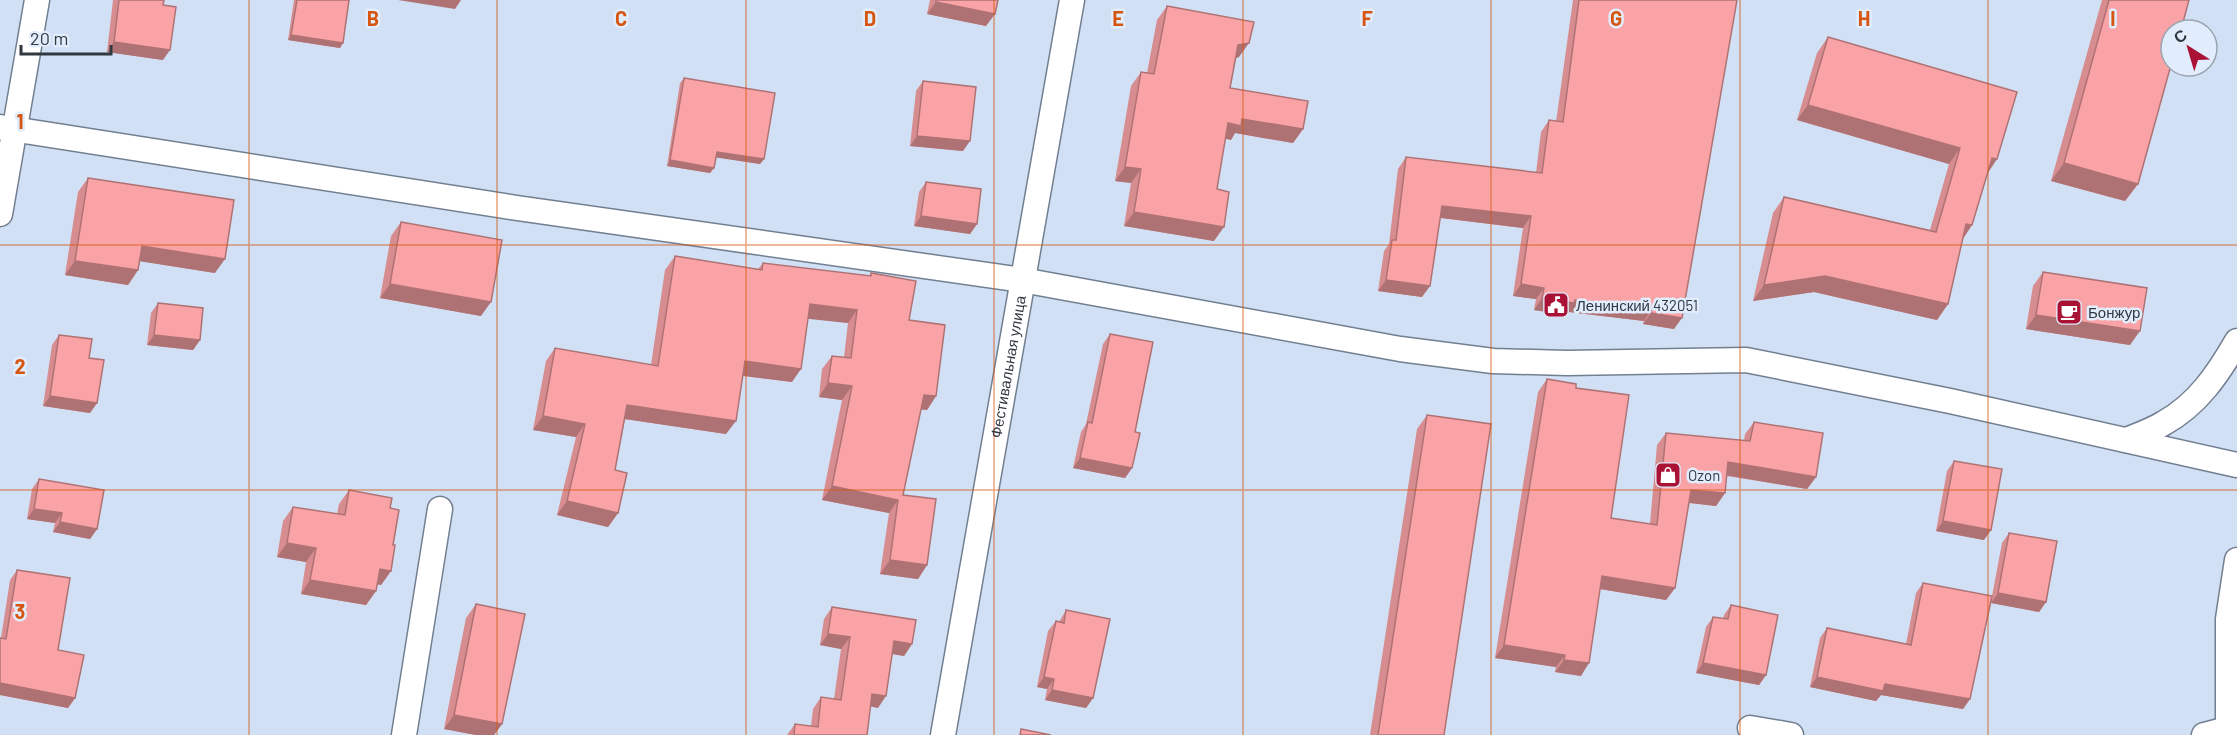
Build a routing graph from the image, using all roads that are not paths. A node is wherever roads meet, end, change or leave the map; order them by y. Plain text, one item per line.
1 (37, 0) edge
2 (1072, 0) edge
3 (7, 128) edge
4 (0, 214) edge
5 (1022, 280) junction
6 (2237, 341) edge
7 (2126, 440) junction
8 (2237, 465) edge
9 (440, 508) dead end
10 (2237, 560) edge
11 (1750, 728) dead end
12 (2220, 733) edge
13 (404, 735) edge
14 (944, 735) edge
15 (1791, 735) edge

1 - 3 street
2 - 5 street, Фестивальная улица
3 - 4 street
3 - 5 street
5 - 7 street
5 - 14 street, Фестивальная улица
6 - 7 street
7 - 8 street
9 - 13 street
10 - 12 street
11 - 15 street

